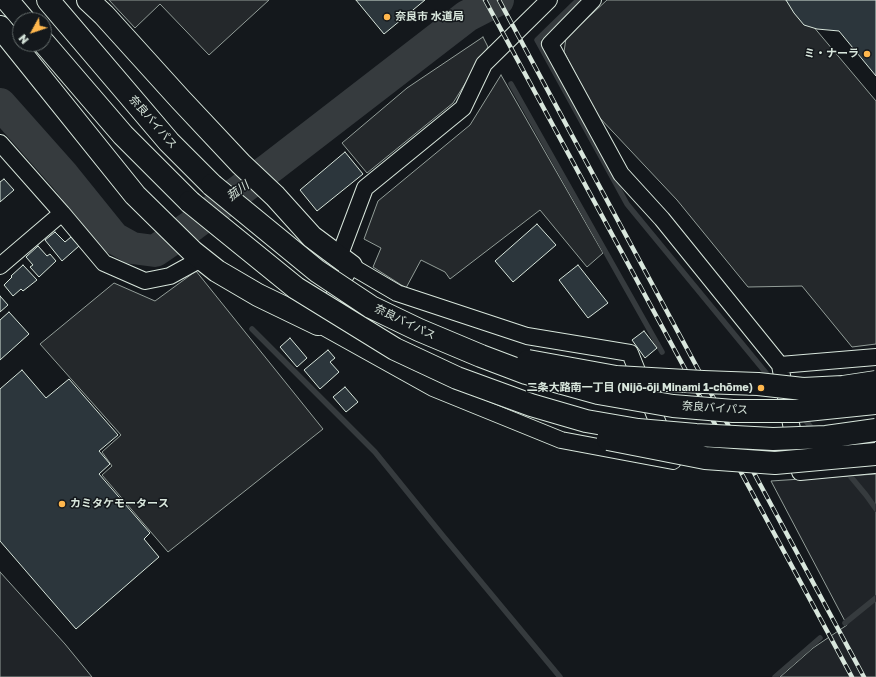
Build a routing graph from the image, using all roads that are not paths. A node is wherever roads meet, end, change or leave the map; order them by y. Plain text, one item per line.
1 (7, 0) edge
2 (48, 0) edge
3 (88, 0) edge
4 (550, 0) edge
5 (593, 0) edge
6 (17, 12) edge
7 (0, 27) edge
8 (52, 52) edge
9 (0, 143) edge
10 (62, 213) junction
11 (197, 256) junction
12 (345, 262) junction
13 (0, 266) edge
14 (318, 324) junction
15 (480, 356) junction
16 (876, 357) edge
17 (780, 365) junction
18 (457, 378) junction
19 (876, 382) edge
20 (876, 403) edge
21 (876, 430) edge
22 (876, 454) edge
23 (876, 465) edge

1 - 6 highway
2 - 15 highway, 奈良バイパス, bridge
3 - 12 highway
4 - 12 street
5 - 17 street
7 - 11 highway
8 - 18 highway, bridge
9 - 10 street
10 - 11 street
10 - 13 street
11 - 14 highway
12 - 14 street
12 - 14 street
15 - 19 highway, bridge
15 - 20 highway, 奈良バイパス, bridge
16 - 17 street
17 - 23 street
18 - 21 highway, bridge
18 - 22 highway, bridge

